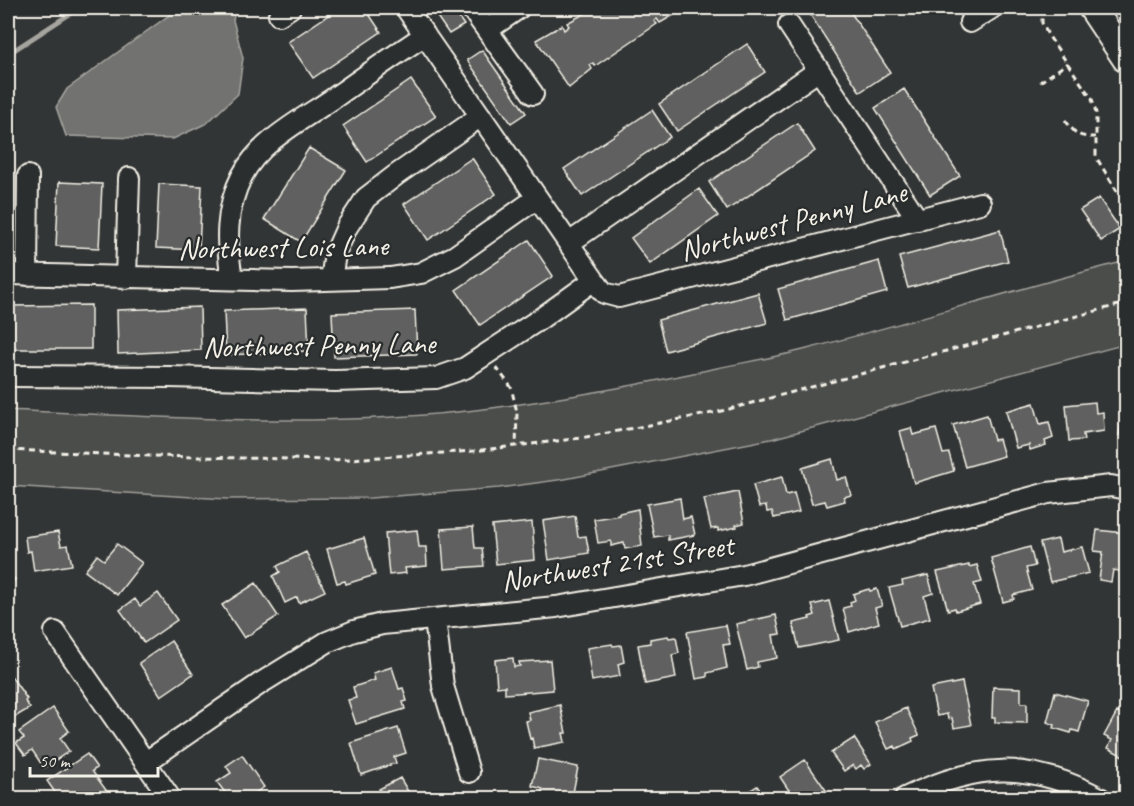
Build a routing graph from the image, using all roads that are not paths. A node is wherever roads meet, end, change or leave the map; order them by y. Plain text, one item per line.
1 (406, 8) edge
2 (471, 8) edge
3 (519, 8) edge
4 (992, 8) edge
5 (1092, 8) edge
6 (970, 22) dead end
7 (789, 25) dead end
8 (487, 30) junction
9 (425, 35) junction
10 (1126, 59) edge
11 (819, 70) junction
12 (533, 94) dead end
13 (481, 116) junction
14 (28, 176) dead end
15 (129, 178) dead end
16 (537, 198) junction
17 (980, 203) dead end
18 (918, 219) junction
19 (570, 243) junction
20 (17, 275) edge
21 (126, 278) junction
22 (232, 279) junction
23 (331, 280) junction
24 (594, 280) junction
25 (8, 376) edge
26 (1126, 489) edge
27 (435, 619) junction
28 (55, 632) dead end
29 (146, 762) junction
30 (469, 772) dead end
31 (170, 798) edge
32 (905, 798) edge
33 (1100, 798) edge

1 - 9 street
2 - 8 street
3 - 8 street
4 - 6 street
5 - 10 main road
7 - 11 street
8 - 12 street
9 - 13 street
9 - 22 street
11 - 18 street
11 - 19 street
13 - 16 street
13 - 23 street
14 - 20 street
15 - 21 street
16 - 19 street
16 - 23 street, Northwest Lois Lane
17 - 18 street, Northwest Penny Lane
18 - 24 street, Northwest Penny Lane
19 - 24 street
20 - 21 street, Northwest Lois Lane
21 - 22 street, Northwest Lois Lane
22 - 23 street, Northwest Lois Lane
24 - 25 street, Northwest Penny Lane
26 - 27 street, Northwest 21st Street
27 - 29 street, Northwest 21st Street
27 - 30 street
28 - 29 street
29 - 31 street
32 - 33 street

